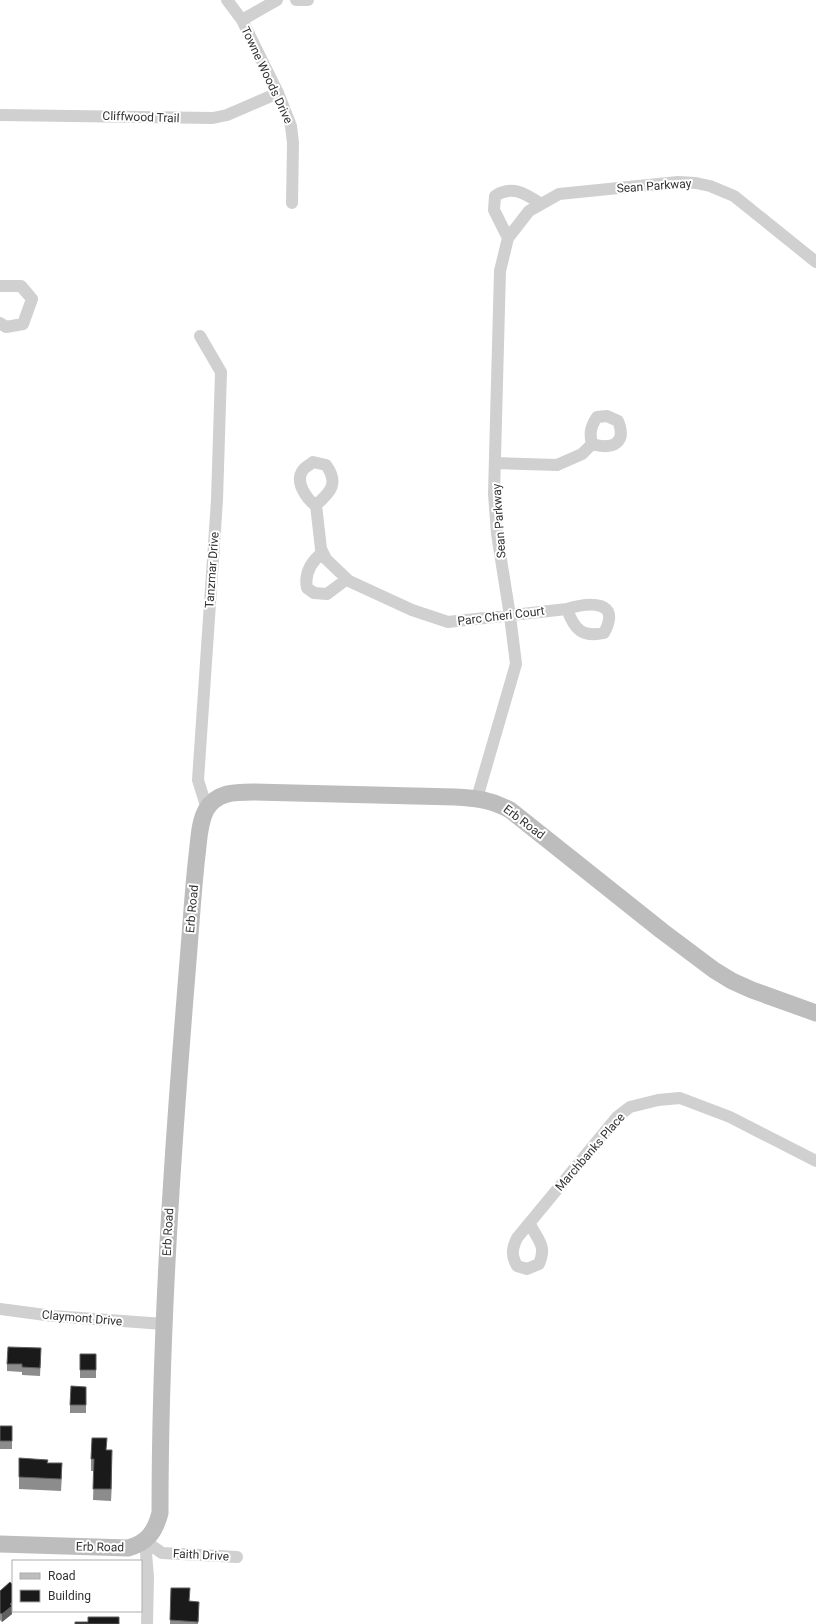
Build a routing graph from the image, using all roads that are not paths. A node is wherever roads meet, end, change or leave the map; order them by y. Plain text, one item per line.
1 (227, 0) edge
2 (277, 0) edge
3 (296, 0) edge
4 (308, 0) edge
5 (242, 20) junction
6 (278, 93) junction
7 (0, 115) edge
8 (292, 203) dead end
9 (541, 204) junction
10 (508, 238) junction
11 (816, 262) edge
12 (0, 286) edge
13 (0, 323) edge
14 (200, 336) dead end
15 (592, 444) dead end
16 (496, 463) junction
17 (316, 506) dead end
18 (322, 553) junction
19 (347, 579) junction
20 (567, 608) dead end
21 (510, 616) junction
22 (476, 798) junction
23 (207, 808) junction
24 (816, 1013) edge
25 (816, 1161) edge
26 (530, 1224) dead end
27 (0, 1309) edge
28 (164, 1324) junction
29 (145, 1541) junction
30 (0, 1544) edge
31 (237, 1557) dead end
32 (147, 1624) edge

1 - 5 street, Towne Woods Drive
2 - 5 street
3 - 4 street
5 - 6 street, Towne Woods Drive
6 - 7 street, Cliffwood Trail
6 - 8 street, Towne Woods Drive
9 - 10 street, Sean Parkway
9 - 10 street
9 - 11 street, Sean Parkway
10 - 16 street, Sean Parkway
12 - 13 street
14 - 23 street, Tanzmar Drive
15 - 16 street
16 - 21 street, Sean Parkway
17 - 18 street
18 - 19 street, Parc Cheri Court
18 - 19 street
19 - 21 street, Parc Cheri Court
20 - 21 street, Parc Cheri Court
21 - 22 street, Sean Parkway
22 - 23 street, Erb Road
22 - 24 street, Erb Road
23 - 28 street, Erb Road
25 - 26 street, Marchbanks Place
27 - 28 street, Claymont Drive
28 - 29 street, Erb Road
29 - 30 street, Erb Road
29 - 31 street, Faith Drive
29 - 32 street

